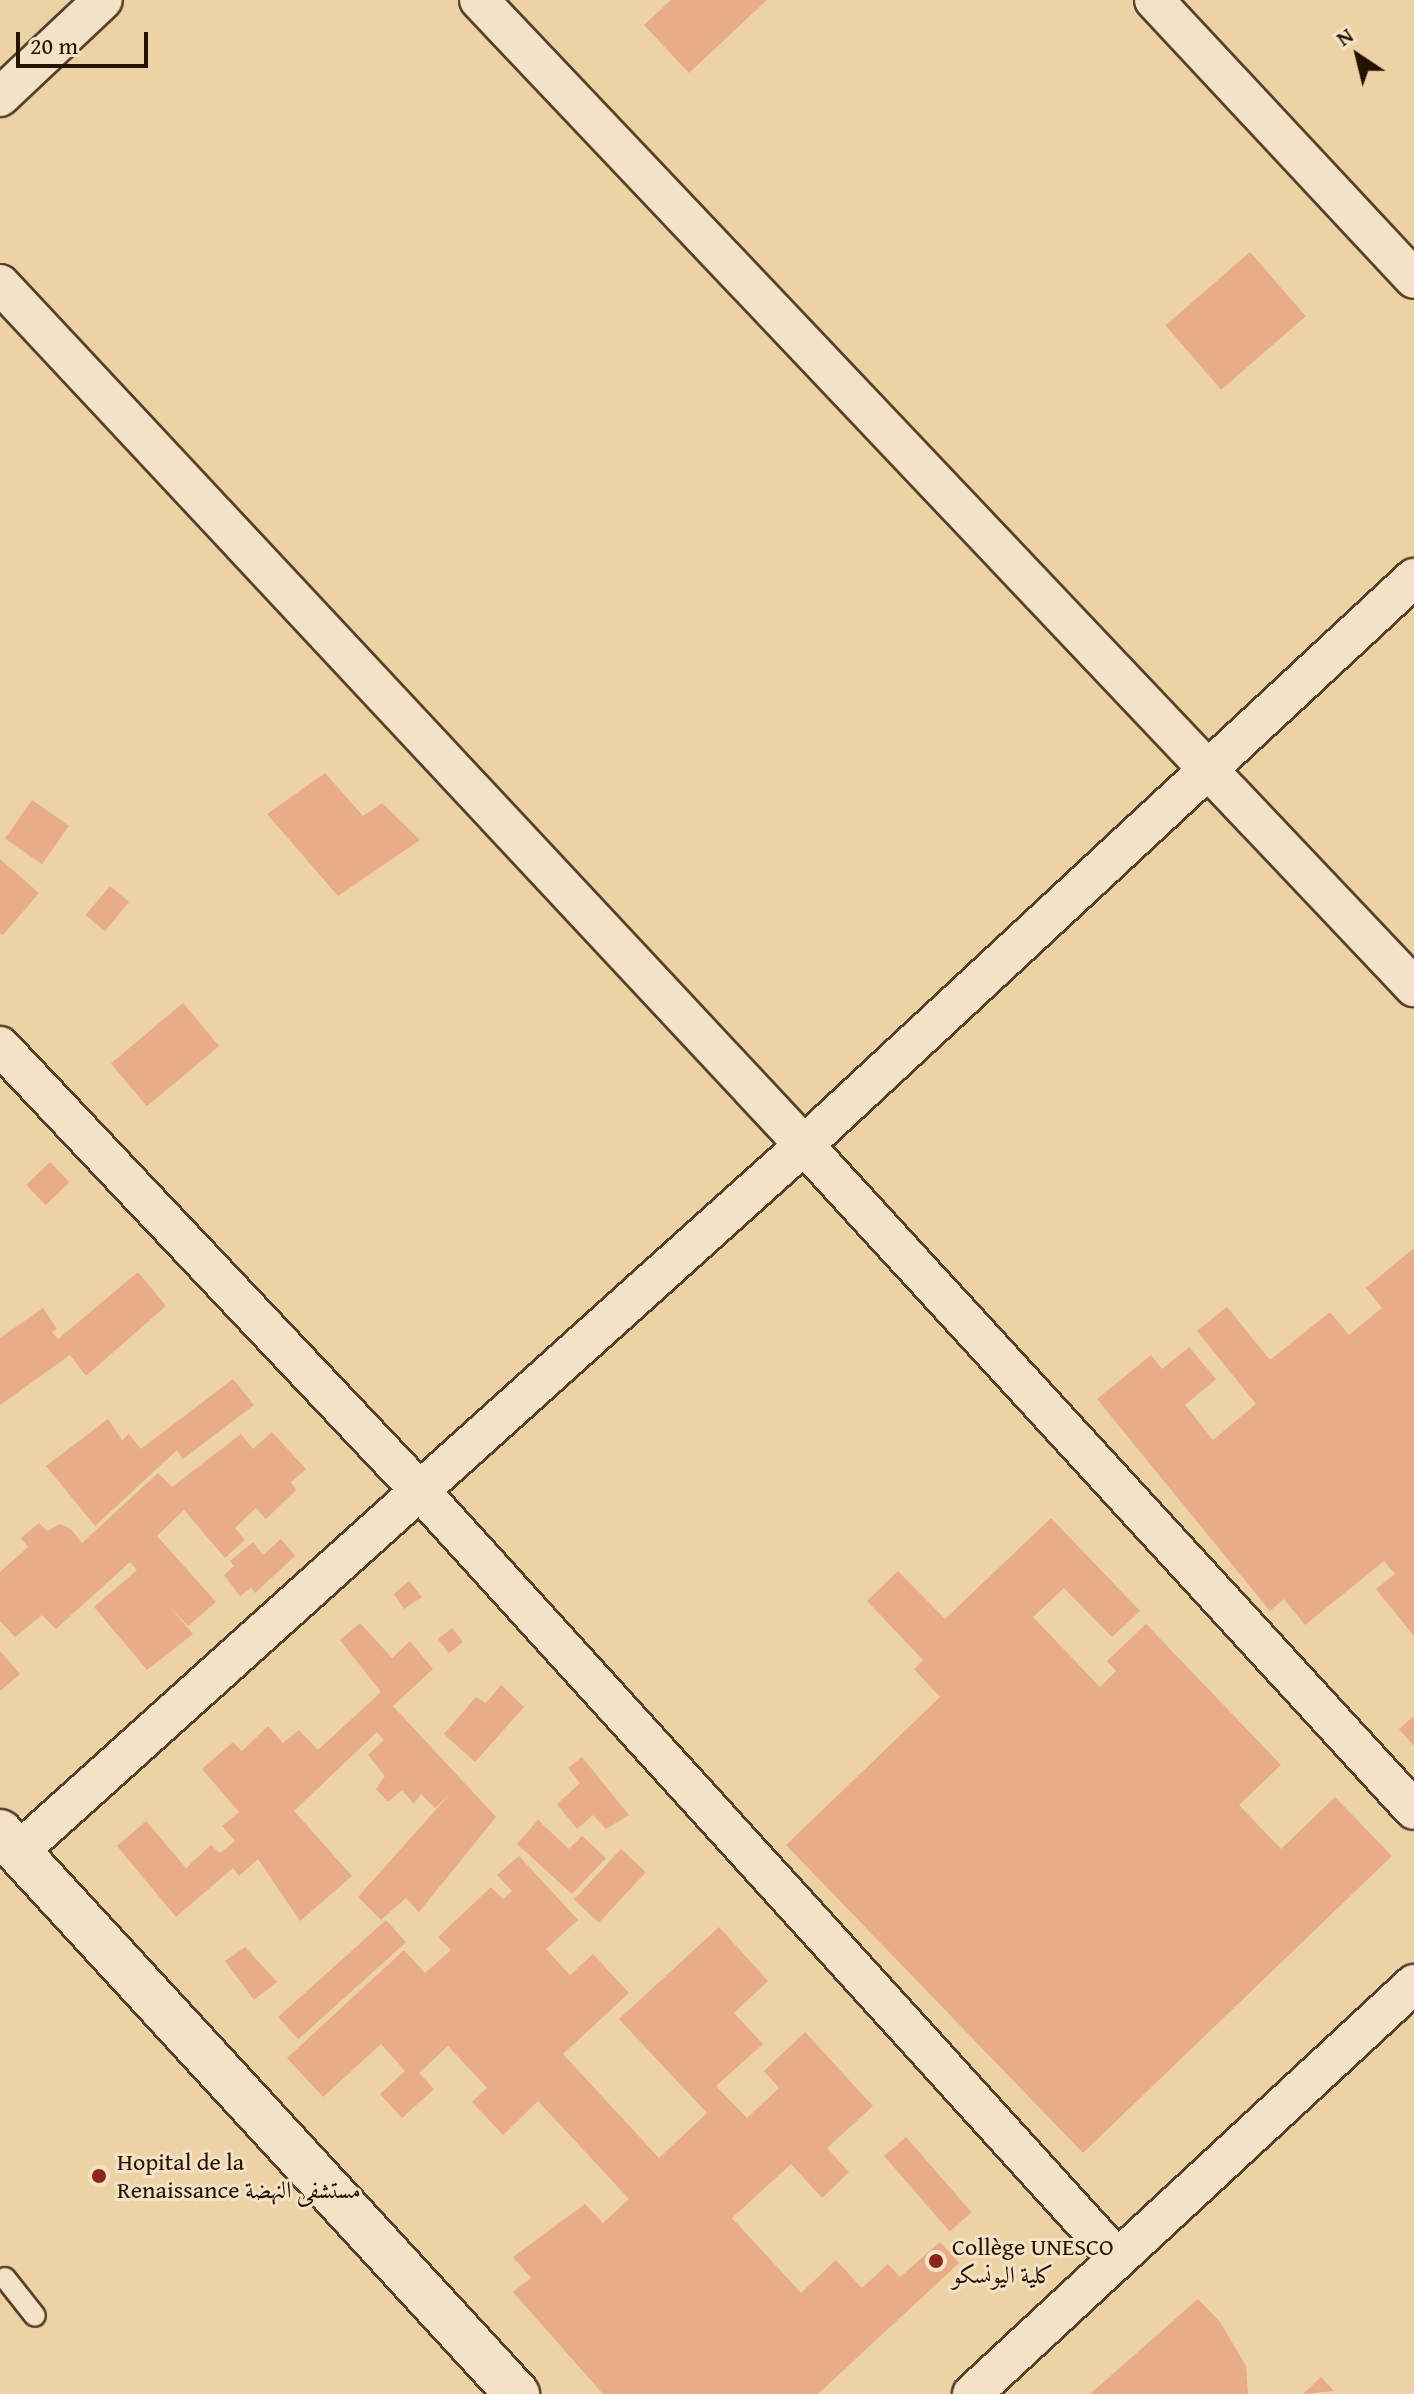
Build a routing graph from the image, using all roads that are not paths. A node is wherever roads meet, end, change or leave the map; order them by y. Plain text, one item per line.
1 (103, 0) edge
2 (479, 0) edge
3 (1154, 0) edge
4 (0, 97) edge
5 (1414, 279) edge
6 (0, 284) edge
7 (1414, 578) edge
8 (1209, 771) junction
9 (1414, 987) edge
10 (0, 1046) edge
11 (804, 1145) junction
12 (422, 1493) junction
13 (1414, 1810) edge
14 (9, 1842) edge
15 (1414, 1984) edge
16 (1116, 2257) junction
17 (2, 2277) edge
18 (35, 2316) dead end
19 (517, 2394) edge
20 (972, 2394) edge

1 - 4 street
2 - 8 street
3 - 5 street
6 - 11 street
7 - 8 street
8 - 9 street
8 - 11 street
10 - 12 street
11 - 12 street
11 - 13 street
12 - 14 street
12 - 16 street
14 - 19 street
15 - 16 street
16 - 20 street
17 - 18 lane

